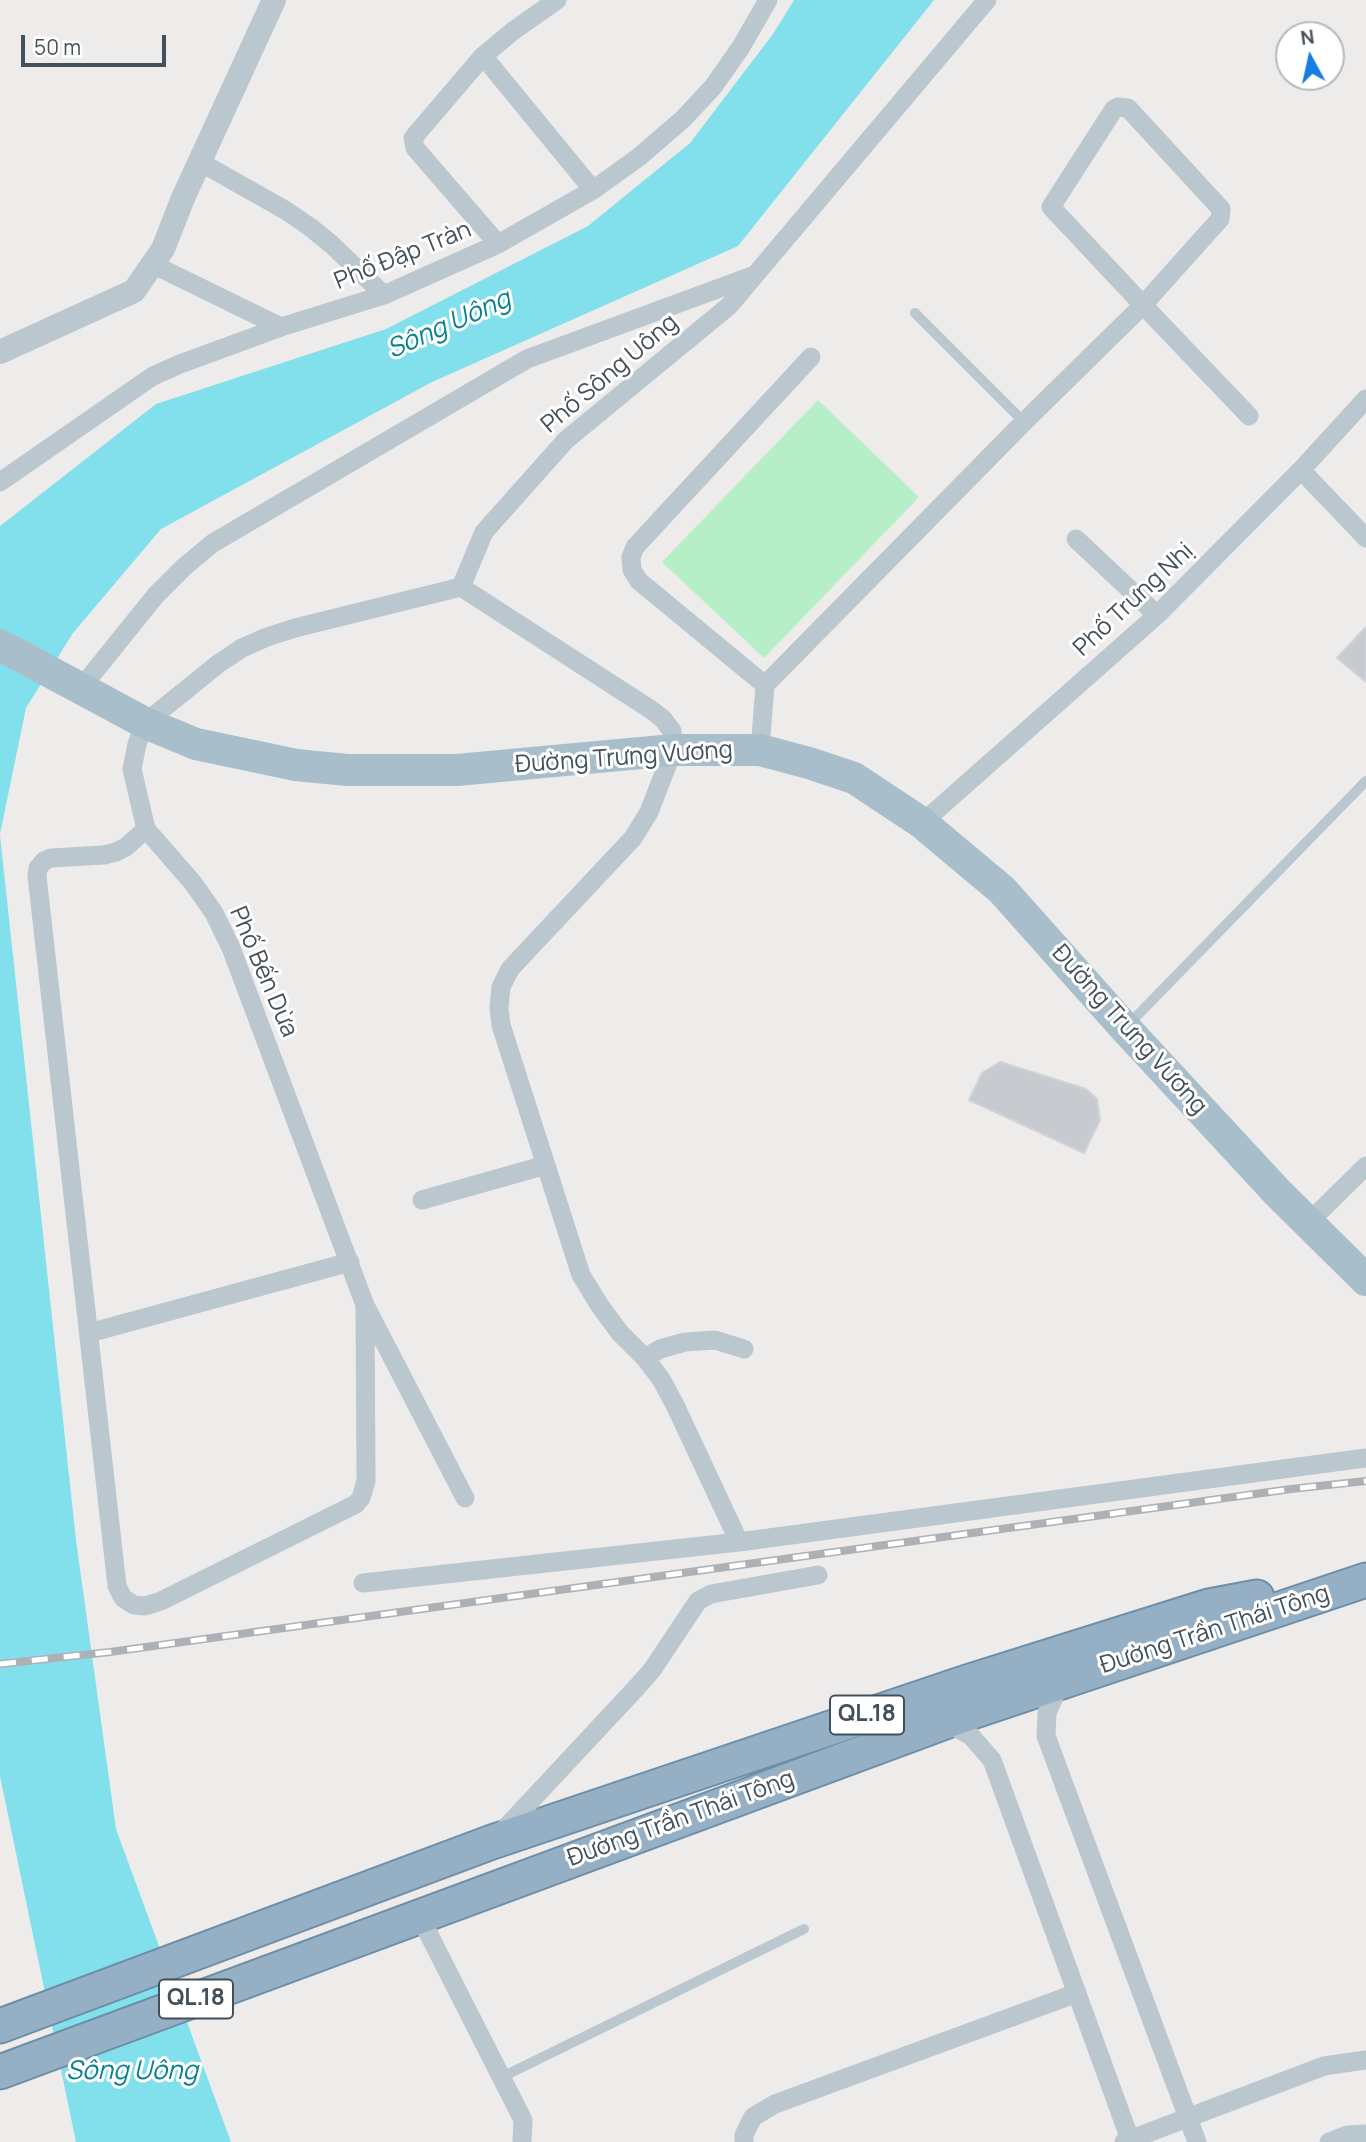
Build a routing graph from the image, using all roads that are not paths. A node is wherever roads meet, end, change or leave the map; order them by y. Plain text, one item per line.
1 (274, 0) edge
2 (556, 0) edge
3 (768, 0) edge
4 (987, 0) edge
5 (483, 56) junction
6 (200, 162) junction
7 (593, 190) junction
8 (498, 244) junction
9 (152, 264) junction
10 (757, 274) junction
11 (384, 295) junction
12 (1143, 304) junction
13 (915, 313) dead end
14 (281, 327) junction
15 (0, 352) edge
16 (811, 357) dead end
17 (1366, 399) edge
18 (1249, 416) dead end
19 (1024, 422) junction
20 (1301, 470) junction
21 (0, 482) edge
22 (1366, 538) edge
23 (1076, 539) dead end
24 (461, 587) junction
25 (1157, 615) junction
26 (0, 645) edge
27 (74, 684) junction
28 (765, 685) junction
29 (145, 723) junction
30 (673, 750) junction
31 (760, 750) junction
32 (1366, 781) edge
33 (922, 823) junction
34 (146, 829) junction
35 (1125, 1028) junction
36 (546, 1165) junction
37 (1366, 1166) edge
38 (422, 1200) dead end
39 (1308, 1223) junction
40 (350, 1262) junction
41 (1366, 1280) edge
42 (365, 1305) junction
43 (89, 1333) junction
44 (744, 1349) dead end
45 (645, 1358) junction
46 (1366, 1458) edge
47 (465, 1497) dead end
48 (739, 1542) junction
49 (818, 1575) dead end
50 (1366, 1579) edge
51 (363, 1583) dead end
52 (1061, 1681) junction
53 (945, 1722) junction
54 (492, 1842) junction
55 (405, 1921) junction
56 (804, 1929) dead end
57 (1077, 1993) junction
58 (0, 2026) edge
59 (1366, 2060) edge
60 (0, 2072) edge
61 (502, 2077) junction
62 (1188, 2117) junction
63 (1366, 2134) edge
64 (1128, 2141) edge
65 (522, 2142) edge
66 (744, 2142) edge
67 (1197, 2142) edge
68 (1329, 2142) edge

1 - 6 street
2 - 5 street
3 - 7 street, Phố Đập Tràn
4 - 10 street, Phố Sông Uông
5 - 7 street
5 - 8 street
6 - 9 street
6 - 11 street
7 - 8 street, Phố Đập Tràn
8 - 11 street, Phố Đập Tràn
9 - 14 street
9 - 15 street
10 - 24 street, Phố Sông Uông
10 - 27 street
11 - 14 street, Phố Đập Tràn
12 - 12 street
12 - 18 street
12 - 19 street
13 - 19 lane
14 - 21 street, Phố Đập Tràn
16 - 28 street
17 - 20 street, Phố Trưng Nhị
19 - 28 street
20 - 22 street
20 - 25 street, Phố Trưng Nhị
23 - 25 street
24 - 29 street
24 - 30 street
25 - 33 street, Phố Trưng Nhị
26 - 27 main road, Đường Trưng Vương
27 - 29 main road, Đường Trưng Vương
28 - 31 street
29 - 30 main road, Đường Trưng Vương
29 - 34 street, Phố Bến Dừa
30 - 31 main road, Đường Trưng Vương
30 - 36 street
31 - 33 main road, Đường Trưng Vương
32 - 35 lane
33 - 35 main road, Đường Trưng Vương
34 - 40 street, Phố Bến Dừa
34 - 43 street
35 - 39 main road, Đường Trưng Vương
36 - 38 street
36 - 45 street
37 - 39 street
39 - 41 main road, Đường Trưng Vương
40 - 42 street, Phố Bến Dừa
40 - 43 street
42 - 43 street
42 - 47 street
44 - 45 street
45 - 48 street
46 - 48 street
48 - 51 street
49 - 54 street
50 - 52 highway, Đường Trần Thái Tông / QL.18
50 - 54 highway, Đường Trần Thái Tông / QL.18
52 - 53 highway, Đường Trần Thái Tông / QL.18
52 - 62 street
53 - 55 highway, Đường Trần Thái Tông / QL.18
53 - 57 street
54 - 58 highway, Đường Trần Thái Tông / QL.18
55 - 60 highway, Đường Trần Thái Tông / QL.18
55 - 61 street
56 - 61 lane
57 - 64 street
57 - 66 street
59 - 62 street
61 - 65 street
62 - 64 street
62 - 67 street
63 - 68 street

